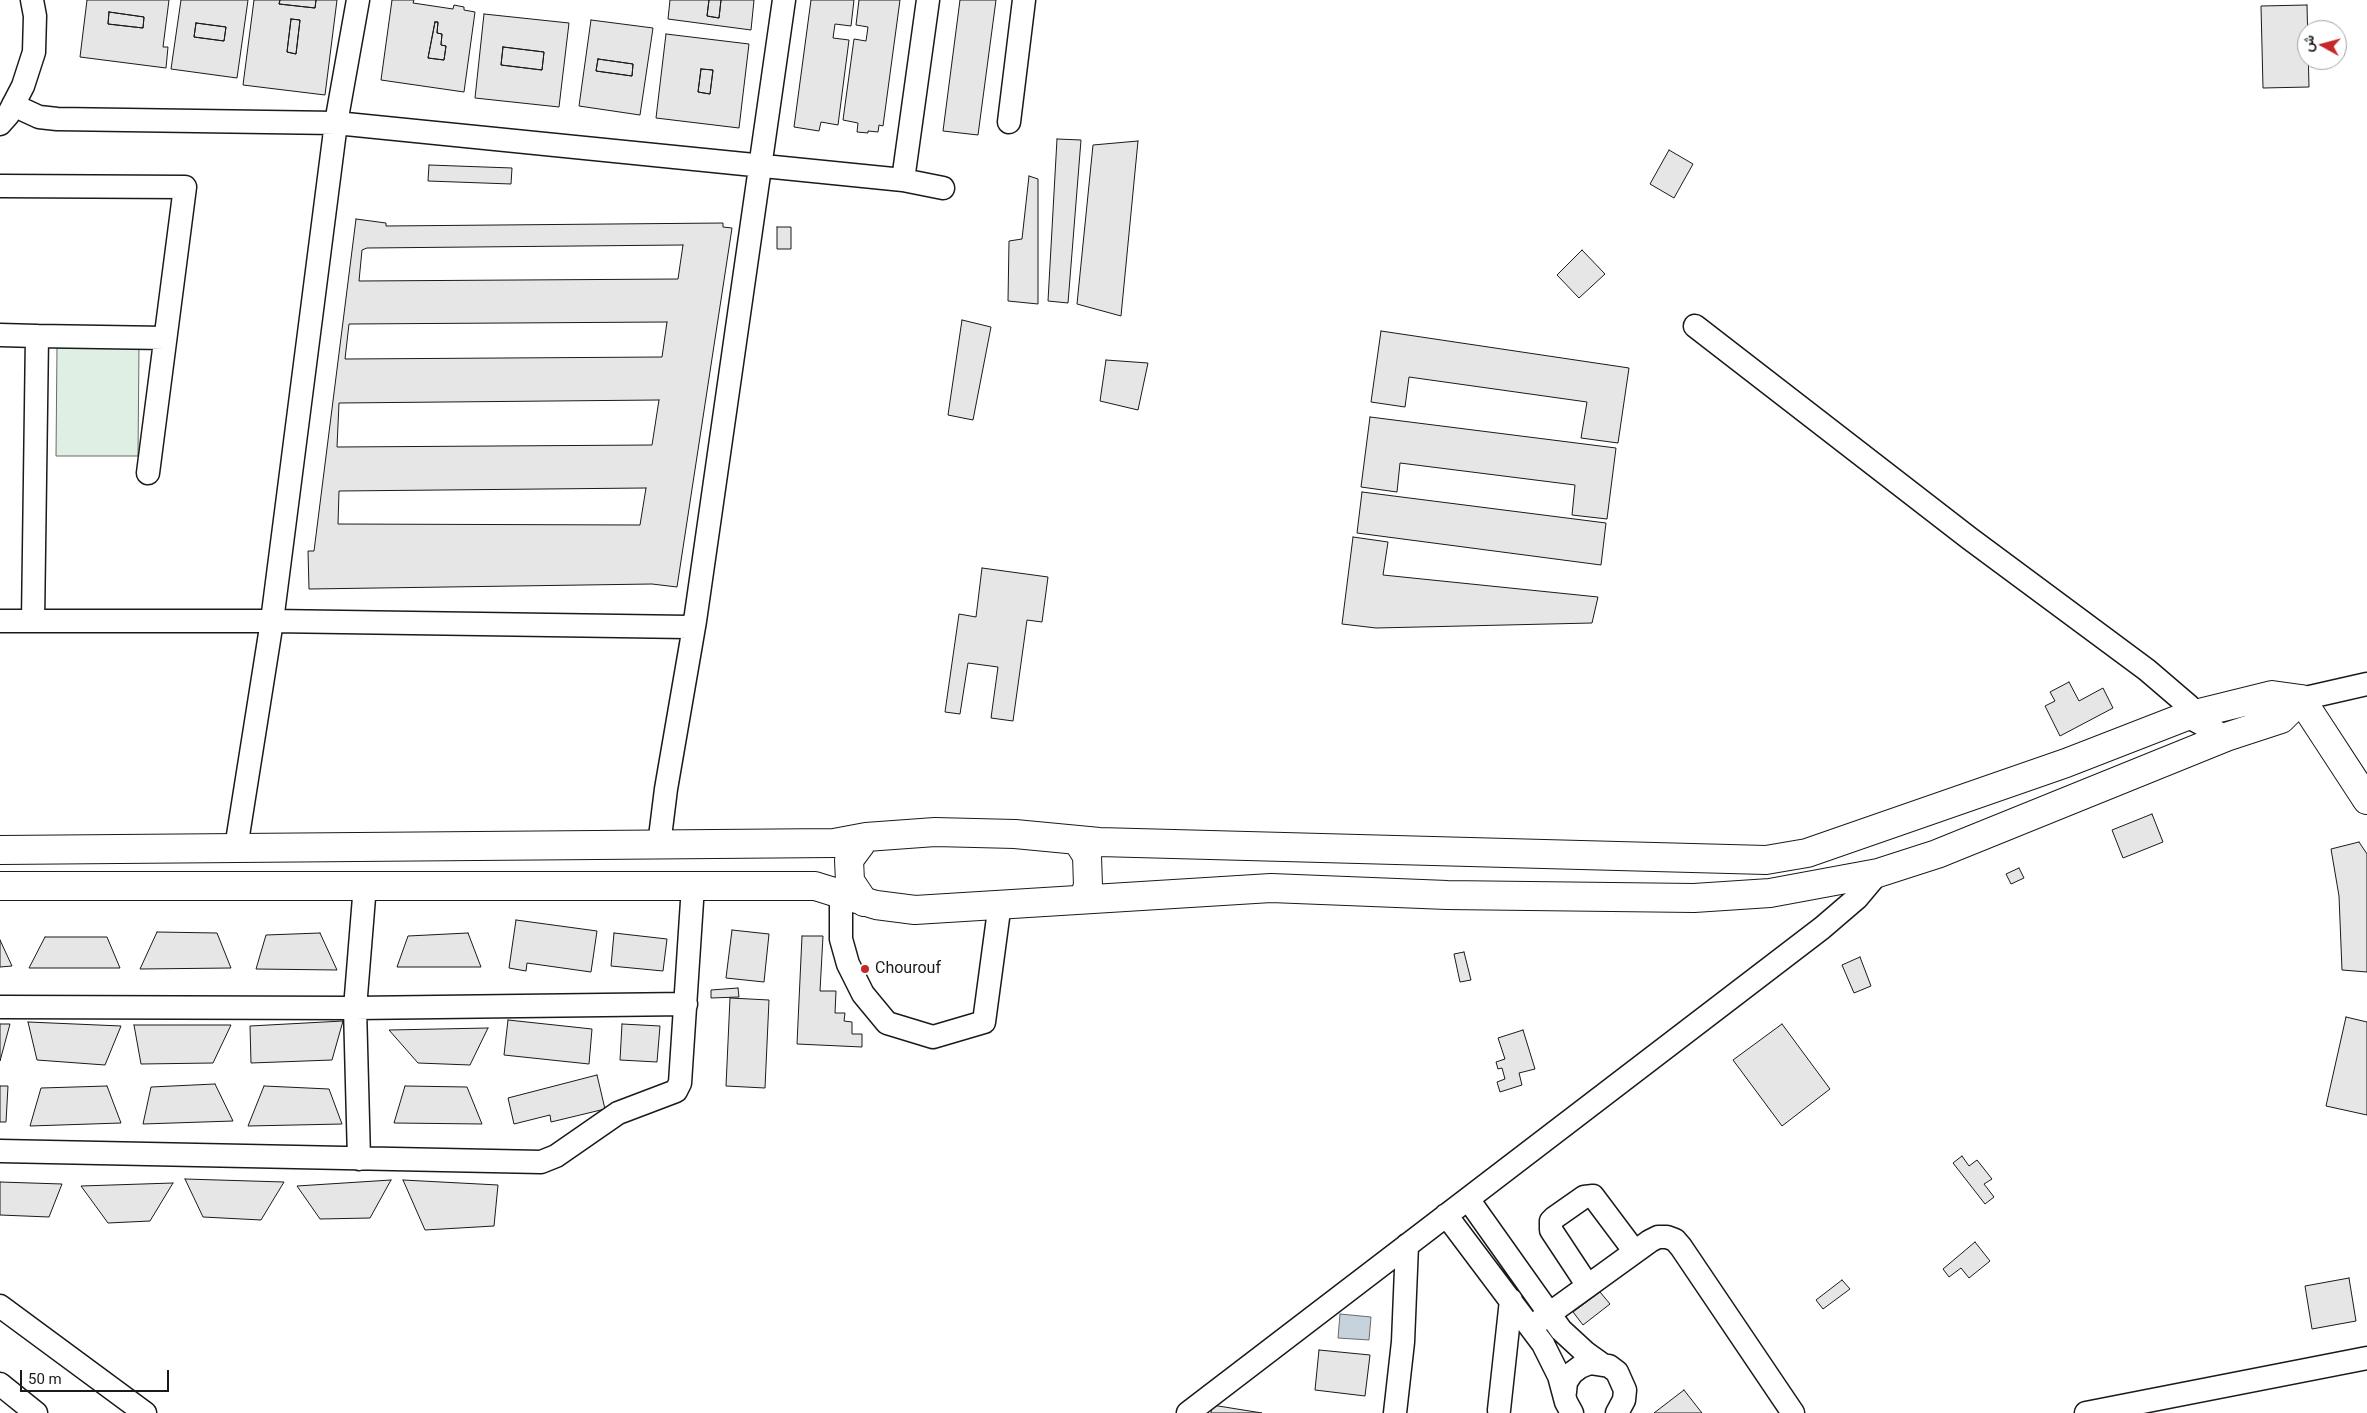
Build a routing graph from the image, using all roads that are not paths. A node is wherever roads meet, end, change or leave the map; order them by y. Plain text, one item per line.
1 (32, 0) edge
2 (358, 0) edge
3 (784, 0) edge
4 (928, 0) edge
5 (1024, 0) edge
6 (13, 105) junction
7 (1009, 122) dead end
8 (336, 123) junction
9 (0, 124) edge
10 (759, 165) junction
11 (903, 180) junction
12 (0, 186) edge
13 (943, 188) dead end
14 (1696, 326) dead end
15 (0, 335) edge
16 (37, 336) junction
17 (165, 338) junction
18 (148, 473) dead end
19 (272, 621) junction
20 (695, 621) junction
21 (0, 622) edge
22 (33, 622) junction
23 (2367, 684) edge
24 (2301, 699) junction
25 (2187, 716) junction
26 (2226, 736) junction
27 (2367, 800) edge
28 (866, 837) junction
29 (1077, 840) junction
30 (659, 845) junction
31 (236, 848) junction
32 (0, 850) edge
33 (1878, 874) junction
34 (365, 885) junction
35 (0, 886) edge
36 (693, 886) junction
37 (853, 898) junction
38 (1083, 899) junction
39 (1000, 904) junction
40 (686, 1004) junction
41 (0, 1007) edge
42 (355, 1008) junction
43 (0, 1151) edge
44 (359, 1159) junction
45 (1468, 1199) junction
46 (1446, 1215) junction
47 (1407, 1245) junction
48 (1635, 1252) junction
49 (1588, 1286) junction
50 (1510, 1300) junction
51 (0, 1306) edge
52 (1550, 1314) junction
53 (1531, 1327) junction
54 (2367, 1358) edge
55 (1600, 1363) junction
56 (0, 1384) edge
57 (1569, 1403) edge
58 (1499, 1410) dead end
59 (36, 1413) edge
60 (145, 1413) edge
61 (1188, 1413) edge
62 (1395, 1413) edge
63 (1616, 1413) edge
64 (1793, 1413) edge
65 (2086, 1413) edge

1 - 6 street
2 - 8 street
3 - 10 street
4 - 11 street
5 - 7 street
6 - 8 street
6 - 9 street
8 - 10 street
8 - 19 street
10 - 11 street
10 - 20 street
11 - 13 street
12 - 17 street
14 - 25 street
15 - 16 street
16 - 17 street
16 - 22 street
17 - 18 street
19 - 20 street
19 - 22 street
19 - 31 street
20 - 30 street
21 - 22 street
23 - 24 street
24 - 25 main road
24 - 26 main road
24 - 27 main road
25 - 26 street
25 - 29 main road
26 - 33 main road
28 - 29 main road
28 - 30 main road
28 - 37 main road
29 - 38 main road
30 - 31 main road
31 - 32 main road
33 - 38 main road
33 - 45 street
34 - 35 main road
34 - 36 main road
34 - 42 street
36 - 37 main road
36 - 40 street
37 - 39 main road
37 - 39 street
38 - 39 main road
40 - 42 street
40 - 44 street
41 - 42 street
42 - 44 street
43 - 44 street
45 - 46 street
45 - 52 street
46 - 47 street
46 - 50 street
47 - 61 street
47 - 62 street
48 - 49 street
48 - 49 street
48 - 64 street
49 - 52 street
50 - 53 street
50 - 58 street
51 - 60 street
52 - 53 street
52 - 55 street
53 - 57 street
54 - 65 street
55 - 57 street
55 - 63 street
56 - 59 street

